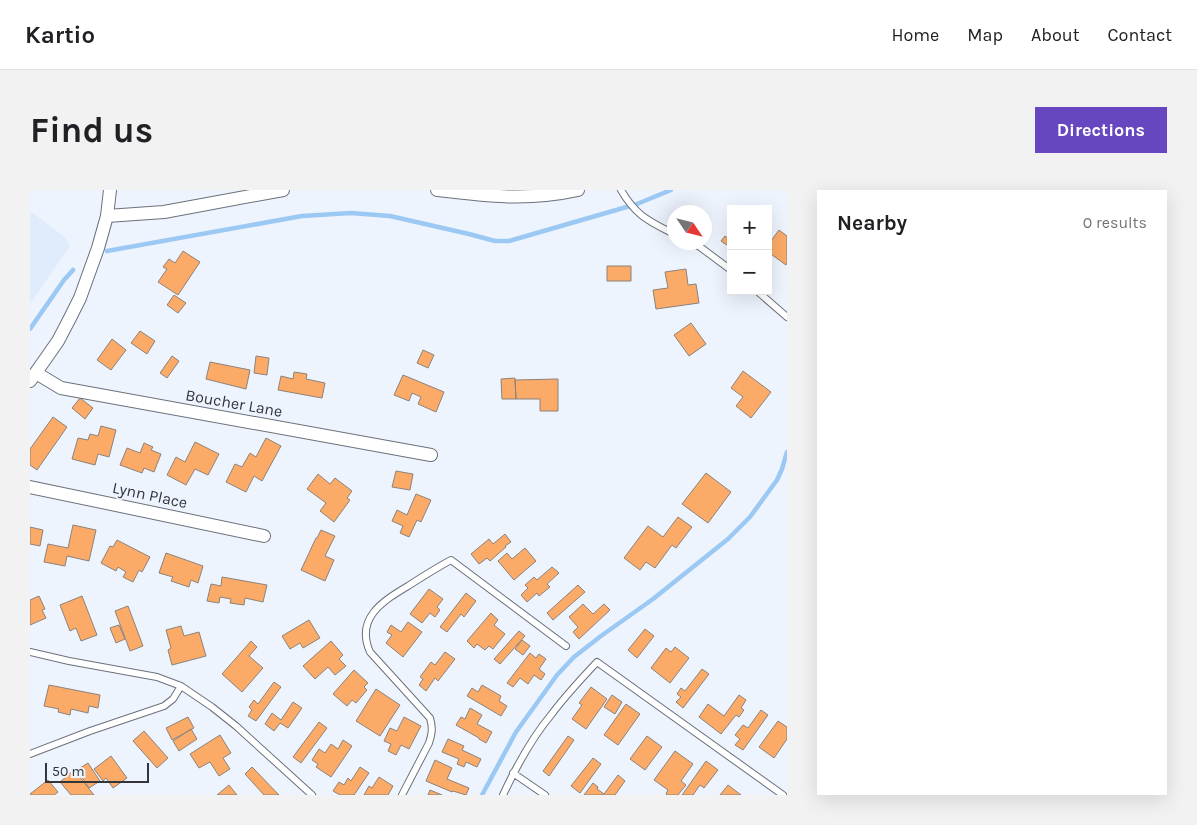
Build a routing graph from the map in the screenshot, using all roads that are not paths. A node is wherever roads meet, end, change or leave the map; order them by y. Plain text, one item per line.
1 (110, 190) edge
2 (283, 190) edge
3 (437, 190) edge
4 (578, 190) edge
5 (622, 192) edge
6 (106, 216) junction
7 (667, 230) edge
8 (704, 250) edge
9 (727, 267) edge
10 (761, 295) edge
11 (787, 317) edge
12 (33, 377) edge
13 (431, 455) dead end
14 (30, 487) edge
15 (264, 536) dead end
16 (566, 646) dead end
17 (30, 652) edge
18 (181, 686) junction
19 (30, 754) edge
20 (513, 773) junction
21 (311, 795) edge
22 (402, 795) edge
23 (503, 795) edge
24 (545, 795) edge
25 (783, 795) edge

1 - 6 street
2 - 6 street
3 - 4 street
5 - 7 lane
6 - 12 street
8 - 9 lane
10 - 11 lane
12 - 13 street, Boucher Lane
14 - 15 street, Lynn Place
16 - 22 lane
17 - 18 lane
18 - 19 lane
18 - 21 lane
20 - 23 lane
20 - 24 lane
20 - 25 lane

